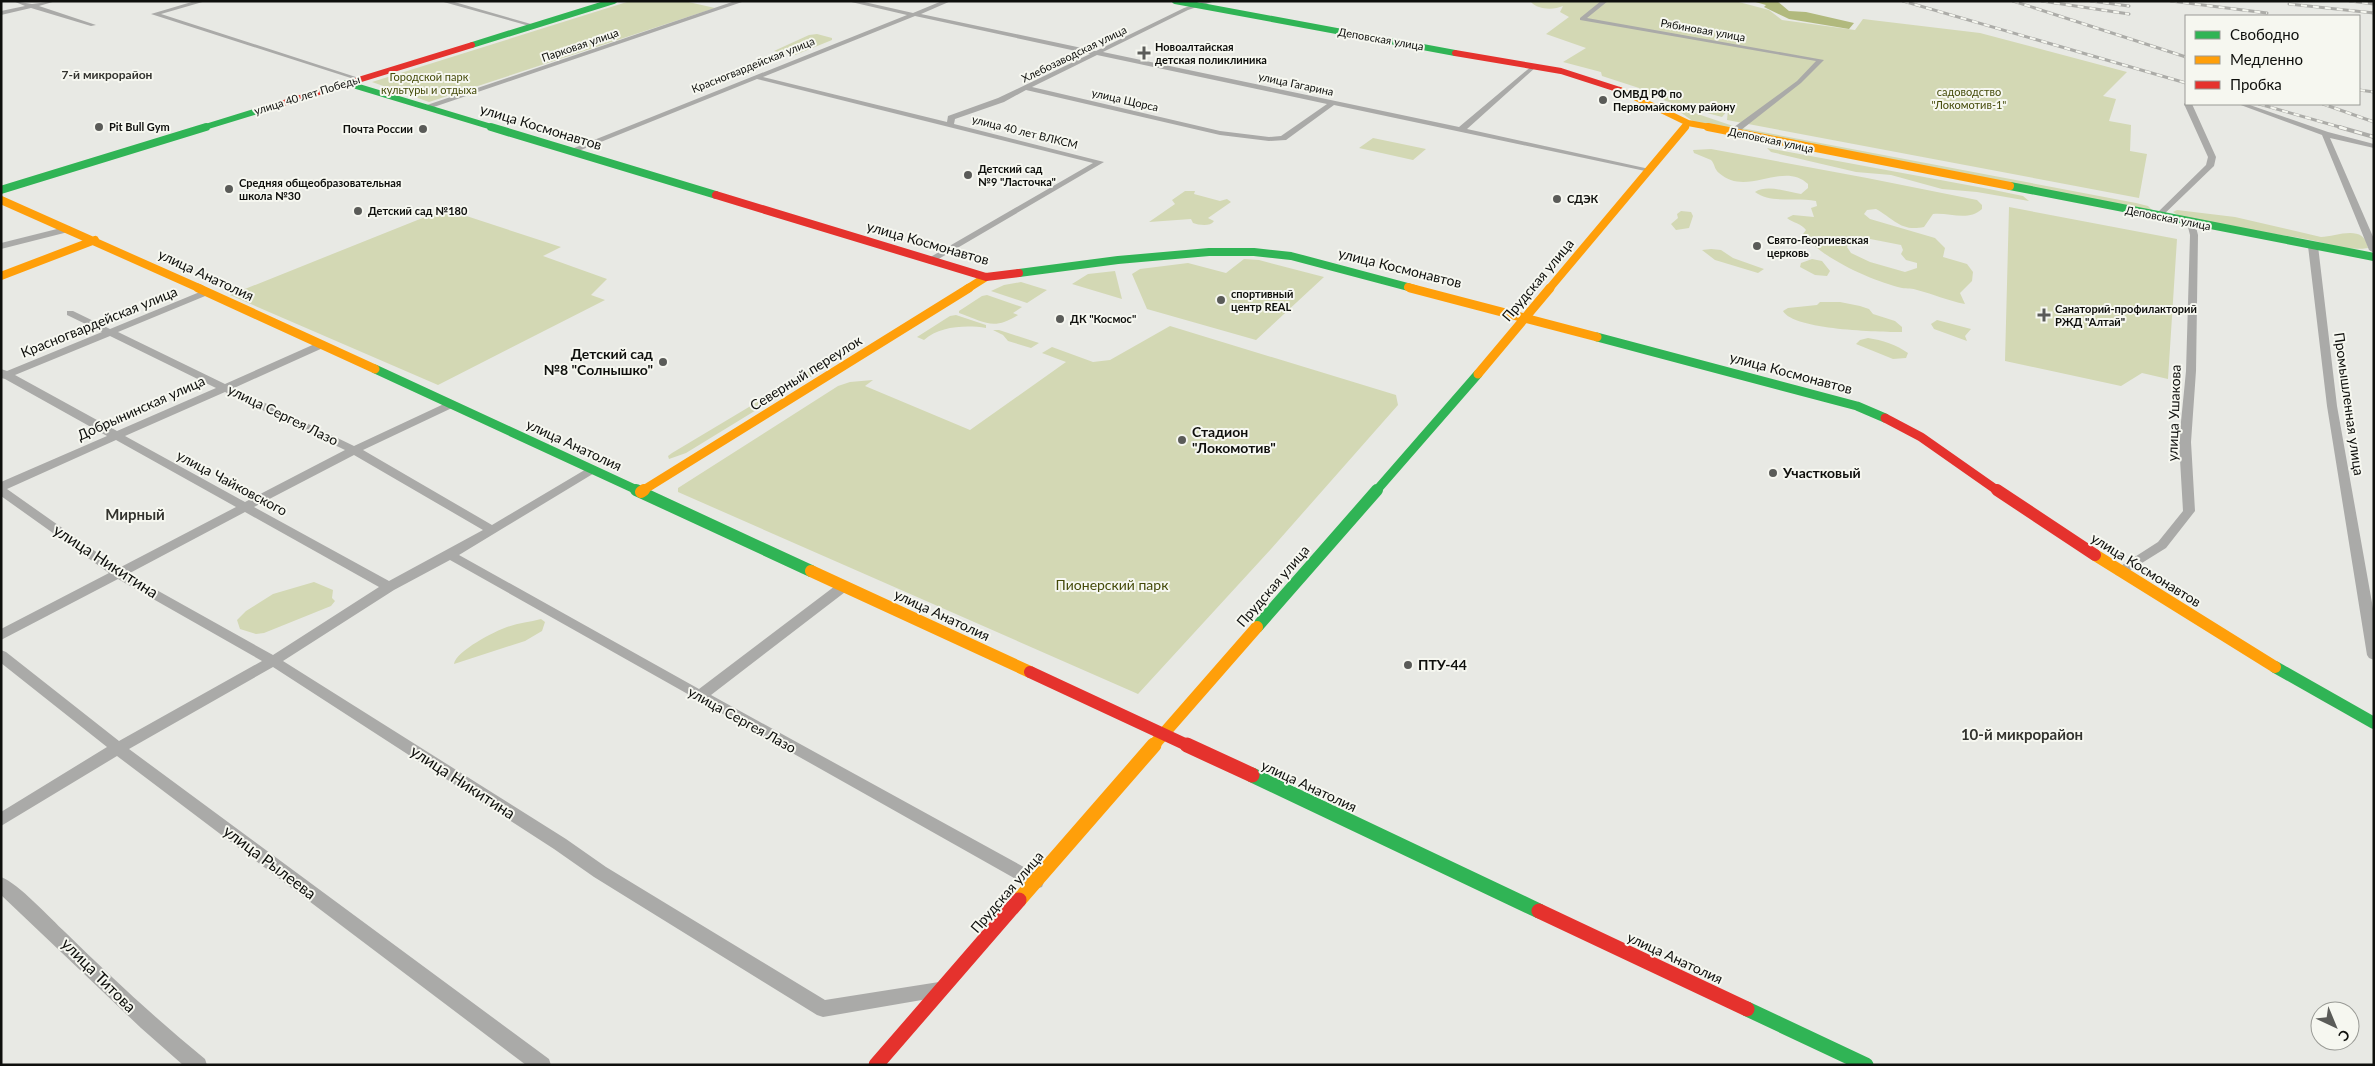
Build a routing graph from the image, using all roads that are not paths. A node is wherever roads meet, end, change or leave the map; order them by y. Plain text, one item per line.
1 (16, 1) edge
2 (53, 1) edge
3 (203, 1) edge
4 (443, 1) edge
5 (614, 1) edge
6 (742, 1) edge
7 (850, 1) edge
8 (948, 1) edge
9 (1175, 1) edge
10 (1605, 1) edge
11 (1206, 4) edge
12 (32, 6) junction
13 (1, 13) edge
14 (914, 14) junction
15 (93, 25) dead end
16 (535, 26) junction
17 (1099, 53) junction
18 (1533, 67) junction
19 (756, 77) junction
20 (358, 79) junction
21 (346, 83) junction
22 (1026, 88) junction
23 (1333, 103) junction
24 (2188, 105) edge
25 (2244, 105) edge
26 (425, 107) junction
27 (1688, 124) junction
28 (950, 126) junction
29 (1461, 130) junction
30 (1733, 132) junction
31 (2325, 134) junction
32 (2374, 146) edge
33 (568, 152) junction
34 (1650, 170) junction
35 (1, 190) edge
36 (1, 200) edge
37 (2159, 216) junction
38 (2191, 223) junction
39 (69, 229) junction
40 (95, 240) junction
41 (1, 246) edge
42 (2313, 246) junction
43 (2374, 250) edge
44 (2374, 257) edge
45 (930, 261) junction
46 (1, 276) edge
47 (986, 277) junction
48 (207, 292) junction
49 (70, 312) dead end
50 (1527, 317) junction
51 (112, 331) junction
52 (321, 345) junction
53 (4, 374) edge
54 (224, 387) junction
55 (450, 405) junction
56 (113, 436) junction
57 (354, 450) junction
58 (592, 470) junction
59 (1, 489) edge
60 (641, 492) junction
61 (245, 506) junction
62 (490, 529) junction
63 (450, 554) junction
64 (2121, 572) junction
65 (119, 574) junction
66 (389, 586) junction
67 (844, 586) junction
68 (1, 635) edge
69 (1, 655) edge
70 (2374, 655) edge
71 (273, 660) junction
72 (700, 696) junction
73 (2374, 723) edge
74 (1163, 733) junction
75 (118, 748) junction
76 (1, 820) edge
77 (1036, 882) junction
78 (1, 884) edge
79 (942, 989) junction
80 (198, 1065) edge
81 (542, 1065) edge
82 (876, 1065) edge
83 (1866, 1065) edge

1 - 12 street
2 - 12 street
3 - 20 street
4 - 16 street
5 - 16 street, улица 40 лет Победы
6 - 26 street, Парковая улица
7 - 14 street, улица Гагарина
8 - 14 street, Красногвардейская улица
9 - 11 street, Деповская улица
10 - 30 street, Рябиновая улица
11 - 17 street, Хлебозаводская улица
11 - 18 street, Деповская улица
12 - 13 street
12 - 15 street
14 - 17 street, улица Гагарина
14 - 19 street, Красногвардейская улица
16 - 20 street, улица 40 лет Победы
17 - 22 street, Хлебозаводская улица
17 - 23 street, улица Гагарина
18 - 27 street, Деповская улица
18 - 29 street
19 - 28 street, улица 40 лет ВЛКСМ
19 - 33 street, Красногвардейская улица
20 - 21 street, улица 40 лет Победы
21 - 26 street, улица Космонавтов
21 - 35 street, улица 40 лет Победы
22 - 23 street, улица Щорса
22 - 28 street, Хлебозаводская улица
23 - 29 street, улица Гагарина
24 - 37 street
25 - 31 street
26 - 33 street, улица Космонавтов
27 - 30 street, Деповская улица
27 - 34 street, Прудская улица
28 - 45 street, улица 40 лет ВЛКСМ
29 - 34 street, улица Гагарина
30 - 37 street, Деповская улица
31 - 32 street
31 - 43 street
33 - 45 street, улица Космонавтов
34 - 50 street, Прудская улица
36 - 39 street, улица Анатолия
37 - 38 street, Деповская улица
38 - 42 street, Деповская улица
38 - 64 street, улица Ушакова
39 - 40 street, улица Анатолия
39 - 41 street
40 - 46 street
40 - 48 street, улица Анатолия
42 - 44 street, Деповская улица
42 - 70 street, Промышленная улица
45 - 47 street, улица Космонавтов
47 - 50 street, улица Космонавтов
47 - 60 street, Северный переулок
48 - 51 street, Красногвардейская улица
48 - 52 street, улица Анатолия
49 - 51 street, улица Сергея Лазо
50 - 64 street, улица Космонавтов
50 - 74 street, Прудская улица
51 - 53 street, Красногвардейская улица
51 - 54 street, улица Сергея Лазо
52 - 54 street, Добрынинская улица
52 - 55 street, улица Анатолия
53 - 56 street, улица Чайковского
54 - 56 street, Добрынинская улица
54 - 57 street, улица Сергея Лазо
55 - 57 street
55 - 58 street, улица Анатолия
56 - 59 street, Добрынинская улица
56 - 61 street, улица Чайковского
57 - 61 street
57 - 62 street, улица Сергея Лазо
58 - 60 street, улица Анатолия
58 - 62 street
59 - 65 street, улица Никитина
60 - 67 street, улица Анатолия
61 - 65 street
61 - 66 street, улица Чайковского
62 - 63 street
63 - 66 street
63 - 72 street, улица Сергея Лазо
64 - 73 street, улица Космонавтов
65 - 68 street
65 - 71 street, улица Никитина
66 - 71 street
67 - 72 street
67 - 74 street, улица Анатолия
69 - 75 street, улица Рылеева
71 - 75 street
71 - 79 street, улица Никитина
72 - 77 street, улица Сергея Лазо
74 - 77 street, Прудская улица
74 - 83 street, улица Анатолия
75 - 76 street
75 - 81 street, улица Рылеева
77 - 79 street, Прудская улица
78 - 80 street, улица Титова
79 - 82 street, Прудская улица

